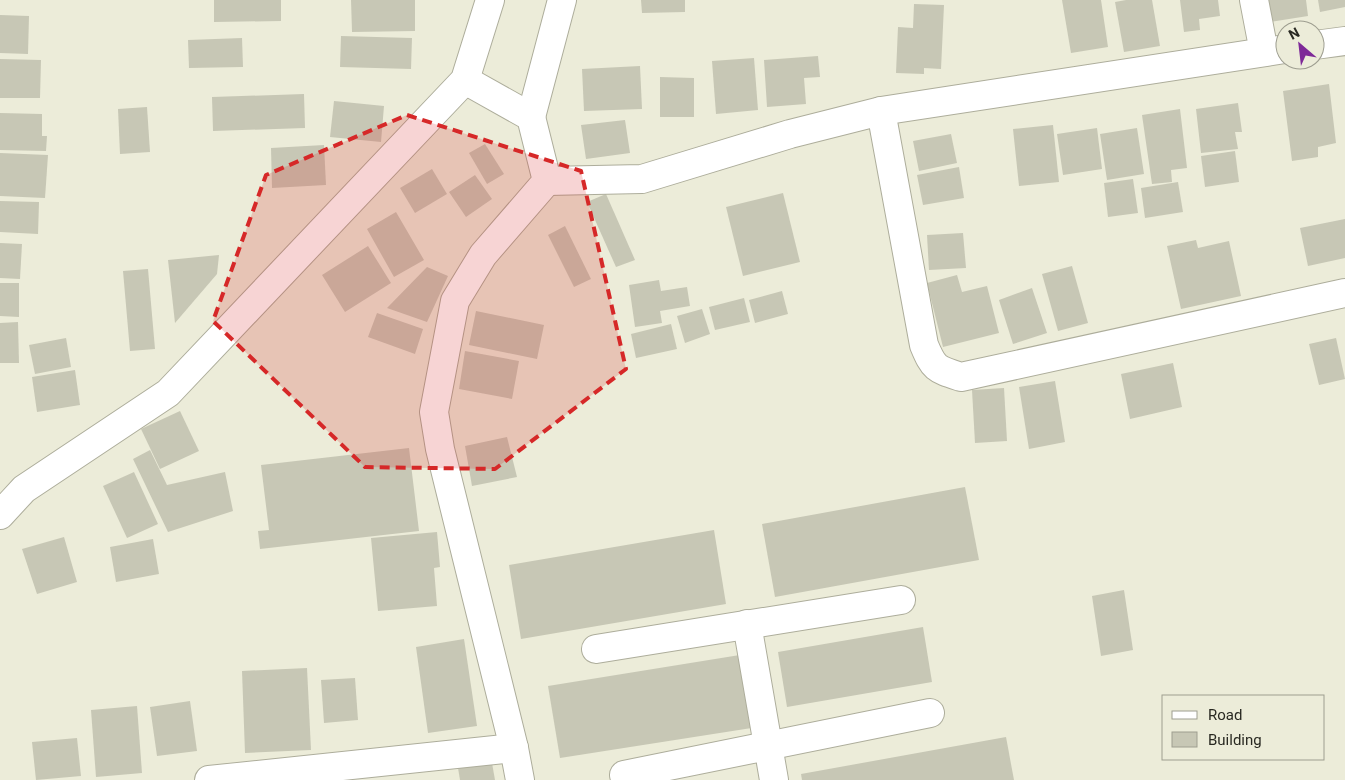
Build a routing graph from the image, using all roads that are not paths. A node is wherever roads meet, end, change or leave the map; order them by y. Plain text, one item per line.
1 (490, 0) edge
2 (562, 0) edge
3 (1254, 0) edge
4 (1345, 41) edge
5 (1325, 44) edge
6 (1274, 51) edge
7 (465, 80) junction
8 (881, 111) junction
9 (531, 117) junction
10 (547, 181) junction
11 (1345, 293) edge
12 (0, 515) edge
13 (901, 600) dead end
14 (746, 624) junction
15 (596, 649) dead end
16 (930, 713) dead end
17 (768, 746) junction
18 (514, 748) junction
19 (624, 775) dead end
20 (209, 780) edge
21 (520, 780) edge
22 (774, 780) edge

1 - 7 street
2 - 9 street
3 - 6 street
4 - 5 street
6 - 8 street
7 - 9 street
7 - 12 street
8 - 10 street
8 - 11 street
9 - 10 street
10 - 18 street
13 - 14 street
14 - 15 street
14 - 17 street
16 - 17 street
17 - 19 street
17 - 22 street
18 - 20 street
18 - 21 street

